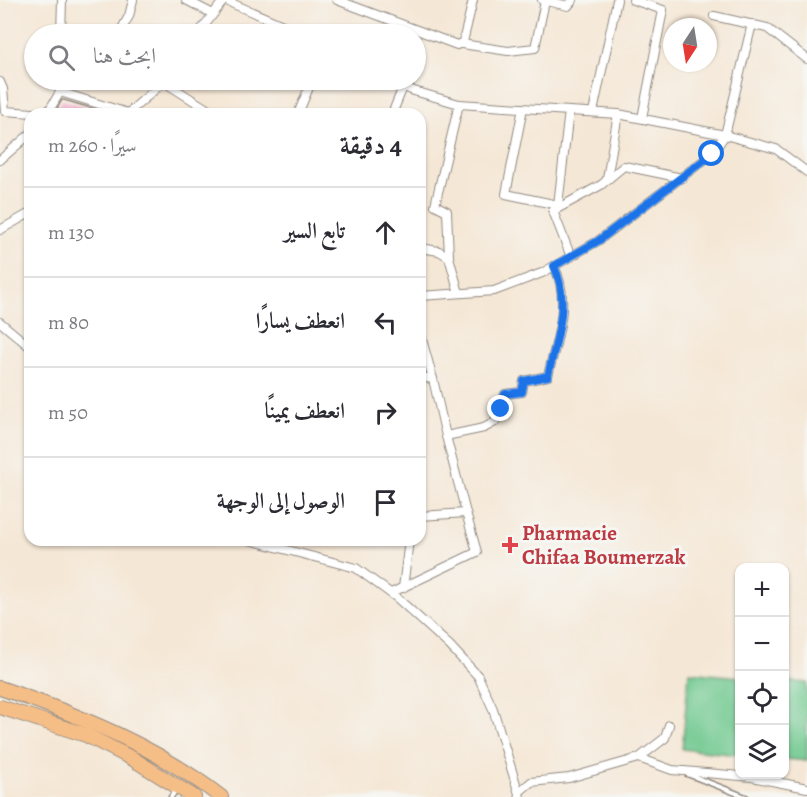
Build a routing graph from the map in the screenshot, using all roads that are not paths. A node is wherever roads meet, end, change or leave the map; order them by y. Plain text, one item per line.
1 (62, 0) edge
2 (133, 0) edge
3 (186, 0) edge
4 (224, 0) edge
5 (338, 0) edge
6 (473, 0) edge
7 (543, 0) edge
8 (573, 0) edge
9 (616, 0) edge
10 (633, 0) edge
11 (213, 14) junction
12 (714, 16) dead end
13 (61, 24) edge
14 (125, 24) edge
15 (206, 24) edge
16 (280, 24) edge
17 (400, 24) edge
18 (752, 24) junction
19 (426, 34) edge
20 (462, 44) junction
21 (807, 59) edge
22 (0, 82) edge
23 (155, 90) edge
24 (179, 90) edge
25 (308, 90) edge
26 (402, 90) edge
27 (413, 90) edge
28 (60, 92) joint
29 (459, 104) junction
30 (50, 108) edge
31 (112, 108) edge
32 (134, 108) edge
33 (206, 108) edge
34 (300, 108) edge
35 (394, 108) edge
36 (523, 108) junction
37 (569, 111) junction
38 (24, 112) edge
39 (593, 112) junction
40 (618, 114) junction
41 (642, 118) junction
42 (725, 135) junction
43 (24, 139) edge
44 (0, 160) edge
45 (807, 172) edge
46 (682, 178) junction
47 (607, 179) junction
48 (558, 206) junction
49 (24, 216) edge
50 (0, 230) edge
51 (426, 249) edge
52 (571, 256) junction
53 (449, 257) junction
54 (554, 266) junction
55 (459, 293) junction
56 (426, 296) edge
57 (0, 322) edge
58 (24, 342) edge
59 (426, 352) edge
60 (426, 378) edge
61 (434, 379) junction
62 (446, 436) junction
63 (466, 513) junction
64 (426, 516) edge
65 (272, 546) edge
66 (408, 546) edge
67 (403, 588) junction
68 (391, 593) junction
69 (0, 688) edge
70 (0, 707) edge
71 (669, 725) dead end
72 (639, 758) junction
73 (672, 770) junction
74 (807, 788) edge
75 (174, 792) edge
76 (519, 795) edge
77 (194, 797) edge
78 (221, 797) edge
79 (746, 797) edge

1 - 13 street
2 - 14 street
3 - 11 street
4 - 11 street
4 - 16 street
5 - 17 street
6 - 20 street
7 - 8 street
7 - 20 street
9 - 39 street
10 - 41 street
11 - 15 street
12 - 18 street
18 - 21 street
18 - 42 street
19 - 20 street
22 - 38 street
23 - 32 street
24 - 33 street
25 - 34 street
26 - 35 street
27 - 29 street
28 - 30 street
28 - 31 street
29 - 36 street
29 - 53 street
36 - 37 street
36 - 48 street
37 - 39 street
37 - 48 street
39 - 40 street
40 - 41 street
40 - 47 street
41 - 42 street
42 - 45 street
42 - 46 street
43 - 44 street
46 - 47 street
46 - 52 street
47 - 48 street
48 - 52 street
49 - 50 street
51 - 53 street
52 - 54 street
53 - 55 street
54 - 55 street
54 - 62 street
55 - 56 street
57 - 58 street
59 - 61 street
60 - 61 street
61 - 62 street
62 - 63 street
63 - 64 street
63 - 67 street
65 - 68 street
66 - 67 street
67 - 68 street
68 - 76 street
69 - 78 highway
70 - 75 highway
71 - 72 street
72 - 73 street
72 - 76 street
73 - 74 street
73 - 79 lane
75 - 77 highway

